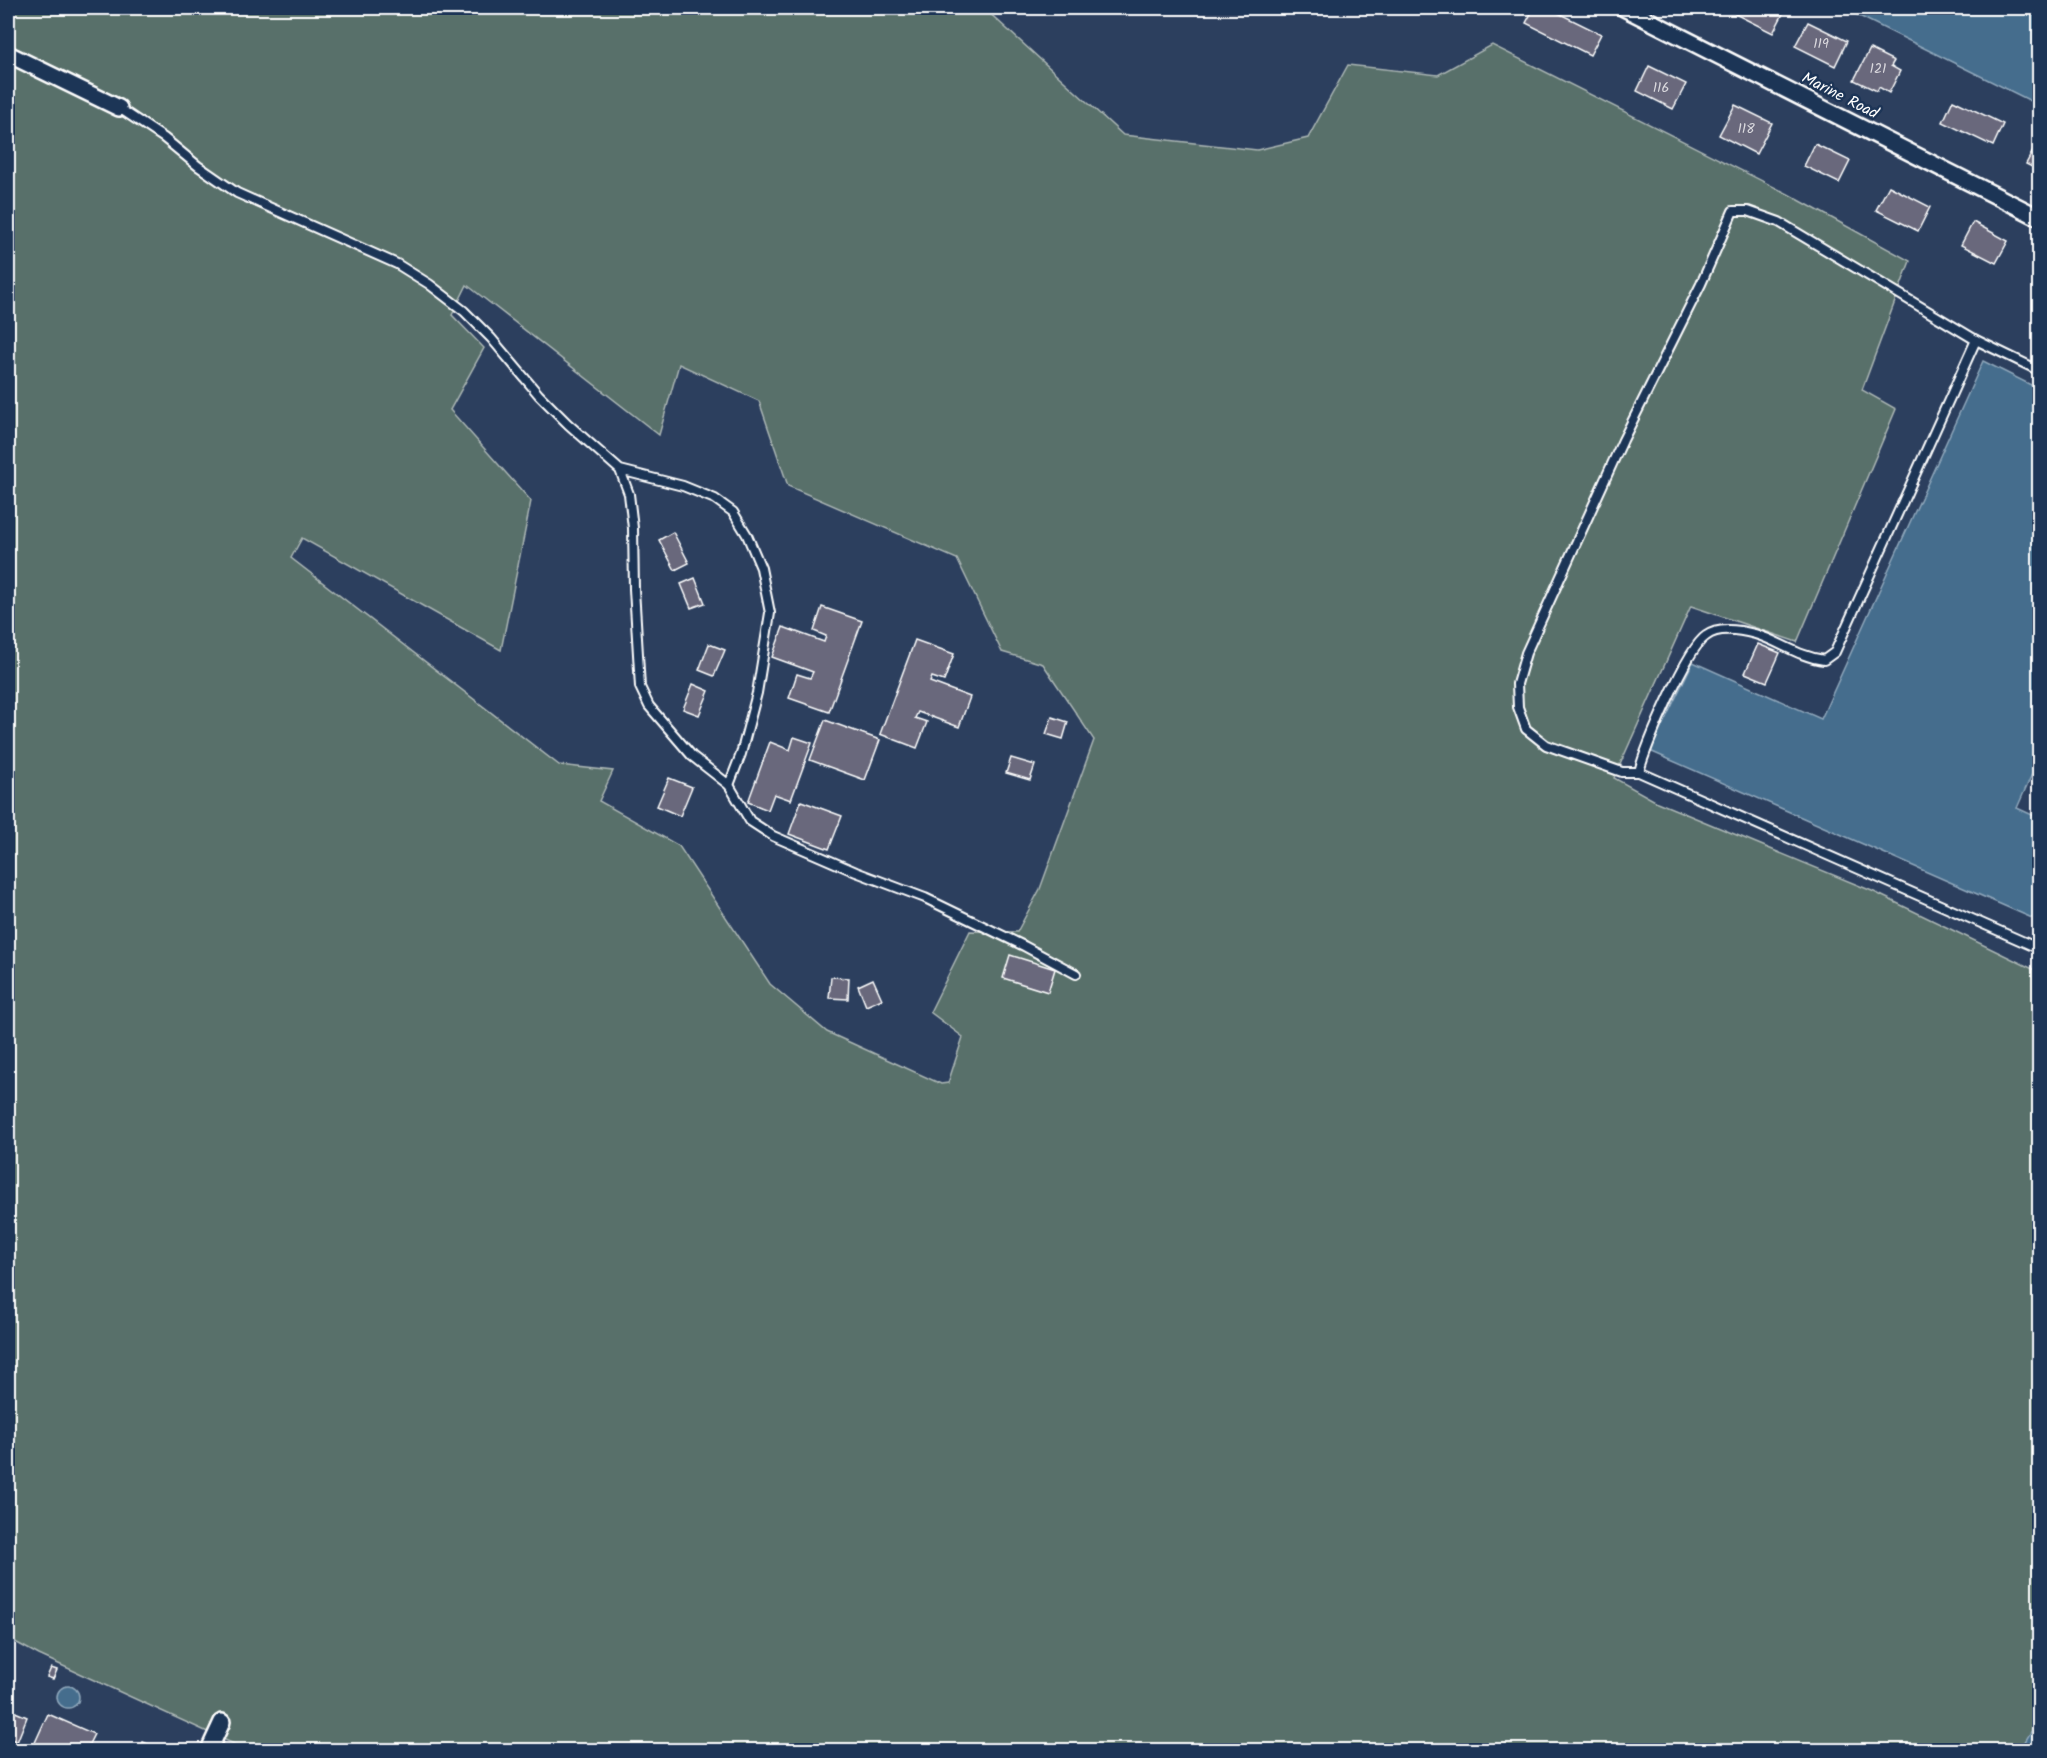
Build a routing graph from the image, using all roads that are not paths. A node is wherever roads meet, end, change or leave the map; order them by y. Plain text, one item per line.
1 (1624, 8) edge
2 (8, 54) edge
3 (119, 108) joint
4 (2040, 218) edge
5 (1976, 340) junction
6 (2040, 371) edge
7 (620, 470) junction
8 (1639, 772) junction
9 (729, 785) junction
10 (2040, 949) edge
11 (1076, 974) dead end
12 (222, 1722) dead end
13 (209, 1750) edge

1 - 4 street, Marine Road
2 - 3 street
3 - 7 lane
5 - 6 lane
5 - 8 lane
5 - 8 lane
7 - 9 lane
7 - 9 lane
8 - 10 lane
9 - 11 lane
12 - 13 street

